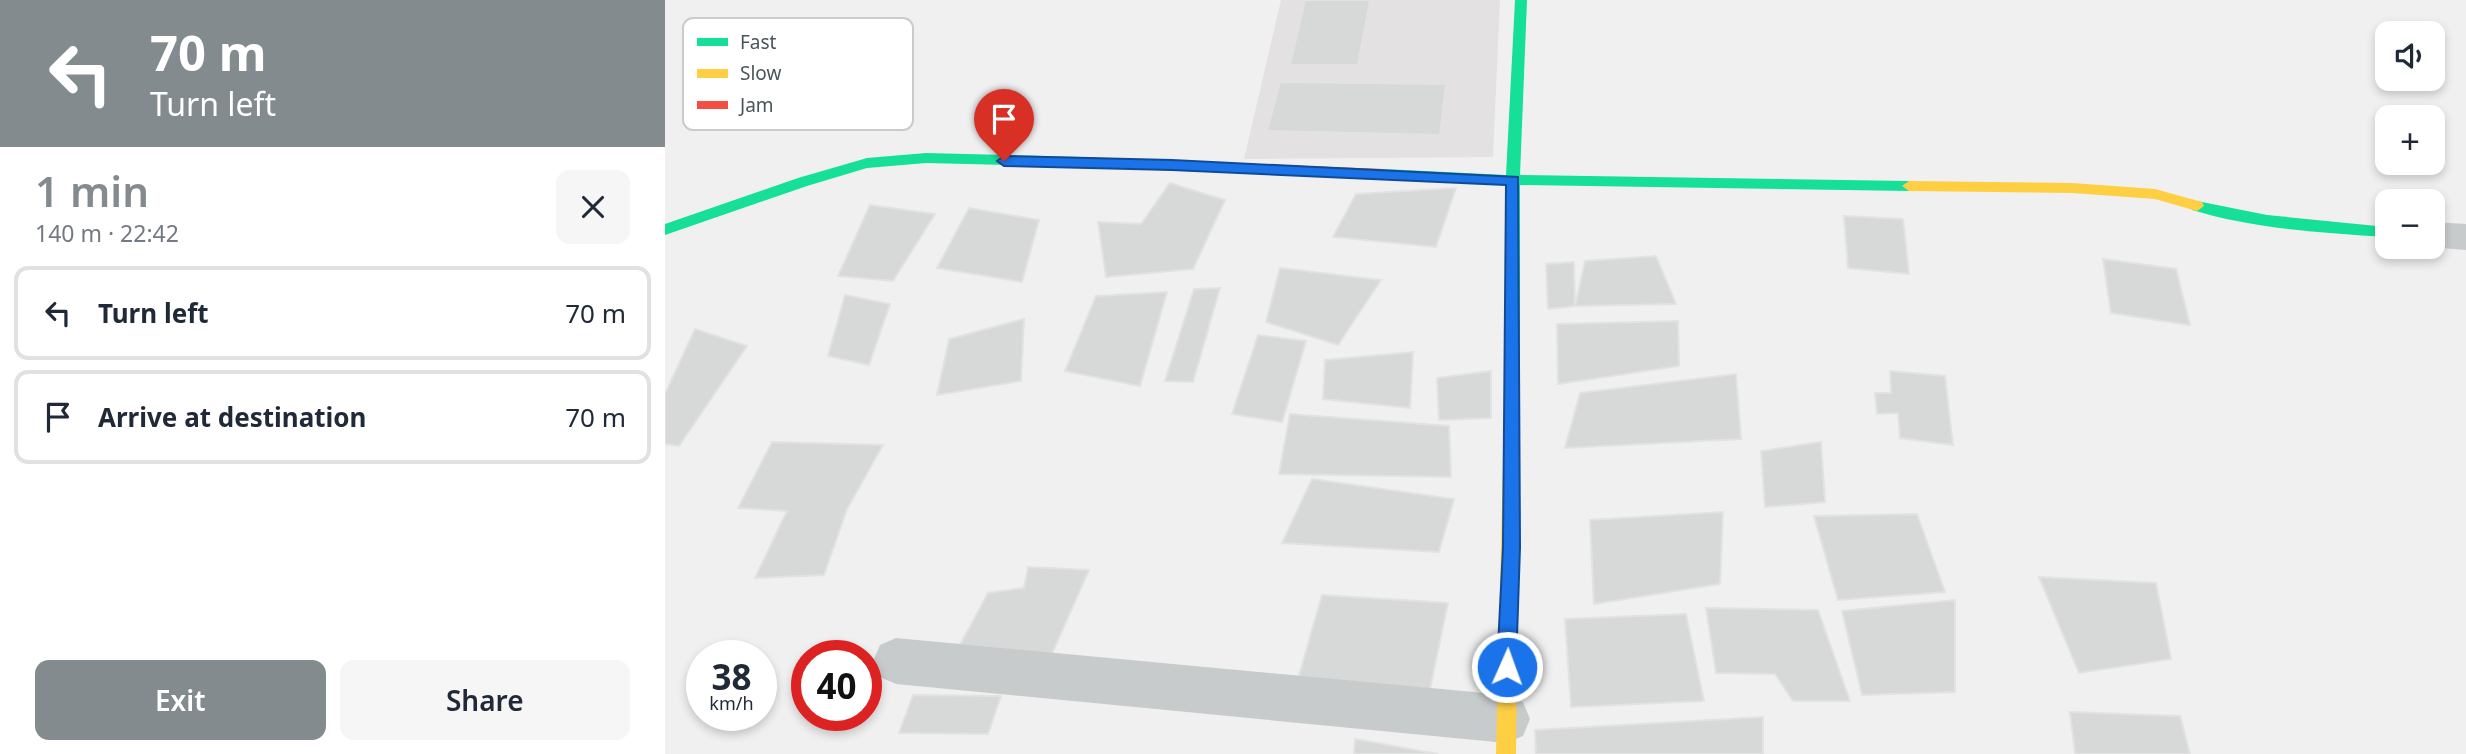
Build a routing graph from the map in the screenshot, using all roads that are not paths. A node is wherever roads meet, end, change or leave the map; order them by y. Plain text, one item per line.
1 (1521, 0) edge
2 (1513, 180) junction
3 (665, 230) edge
4 (2375, 231) edge
5 (2445, 236) edge
6 (2466, 237) edge
7 (896, 661) dead end
8 (1506, 736) edge

1 - 2 street
2 - 3 street
2 - 4 street
2 - 8 street
5 - 6 street
7 - 8 street

